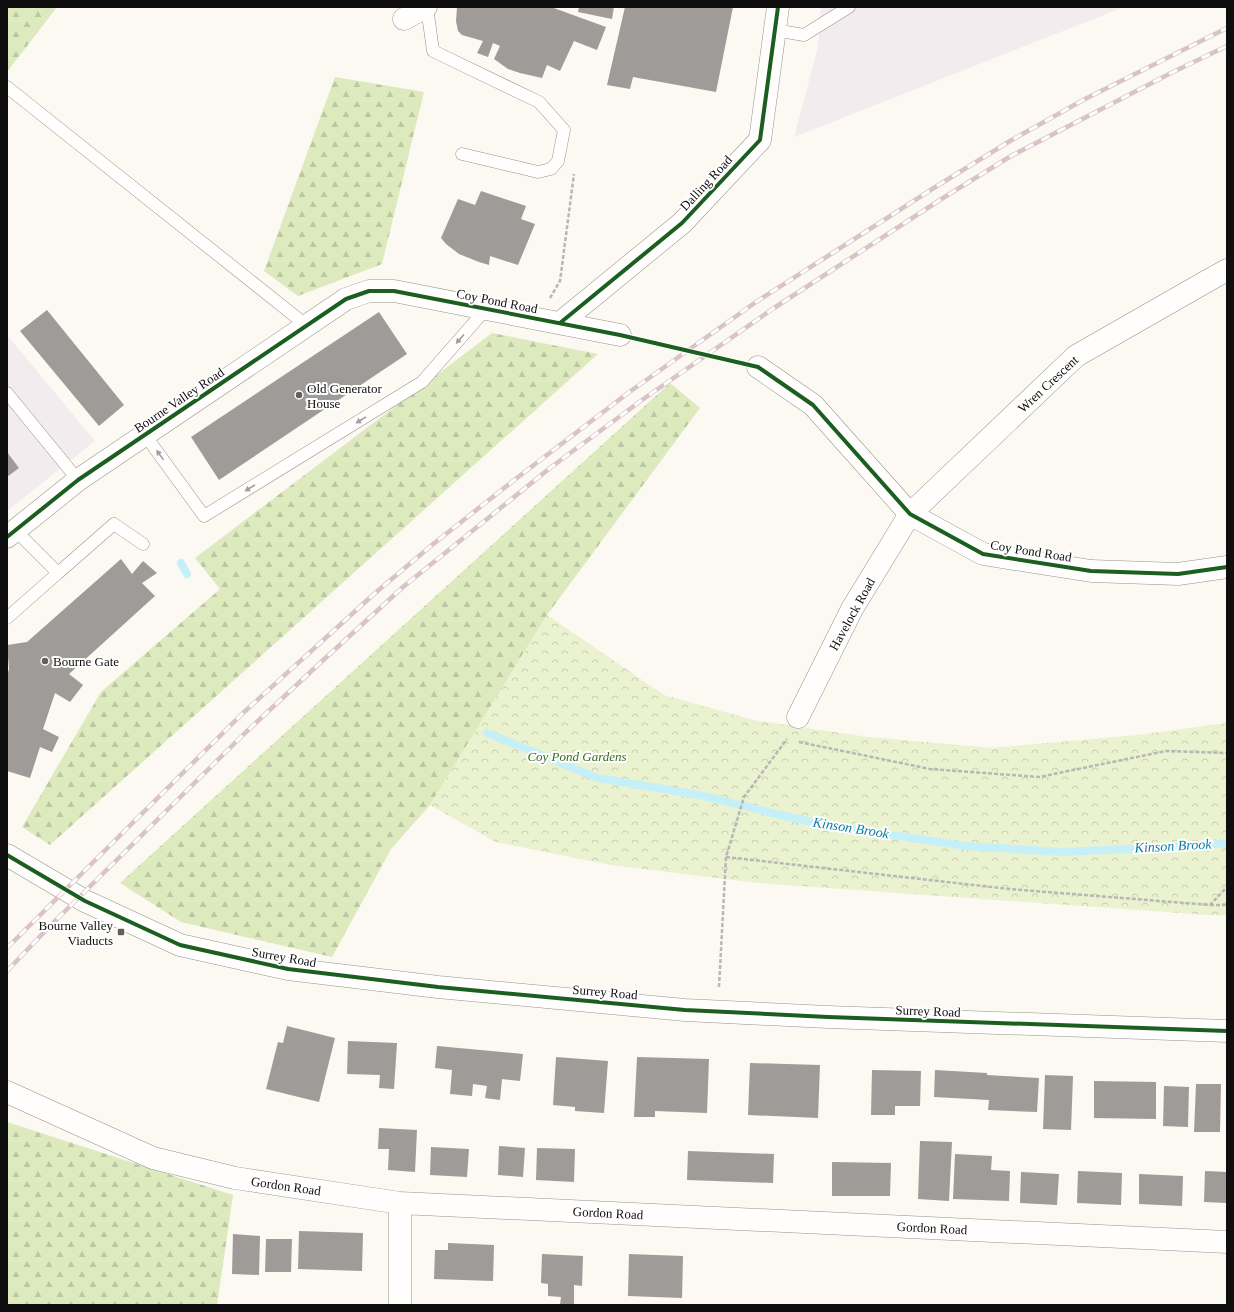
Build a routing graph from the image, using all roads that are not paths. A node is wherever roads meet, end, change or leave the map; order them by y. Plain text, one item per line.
1 (426, 7) edge
2 (778, 7) edge
3 (849, 7) edge
4 (404, 18) dead end
5 (774, 30) junction
6 (7, 87) edge
7 (462, 154) dead end
8 (1227, 270) edge
9 (369, 291) joint
10 (486, 309) junction
11 (560, 323) junction
12 (306, 325) junction
13 (620, 335) dead end
14 (758, 367) dead end
15 (7, 393) edge
16 (145, 435) junction
17 (78, 480) junction
18 (910, 514) junction
19 (11, 534) edge
20 (143, 544) dead end
21 (1227, 567) edge
22 (58, 573) junction
23 (7, 618) edge
24 (798, 717) dead end
25 (7, 855) edge
26 (1227, 1031) edge
27 (7, 1092) edge
28 (400, 1203) junction
29 (1227, 1242) edge
30 (400, 1305) edge

1 - 4 street
1 - 7 lane
2 - 5 street, Dalling Road
3 - 5 lane
5 - 11 street, Dalling Road
6 - 12 lane
8 - 18 street, Wren Crescent
9 - 10 street, Coy Pond Road
9 - 12 street, Bourne Valley Road
10 - 11 street, Coy Pond Road
10 -> 16 lane
11 - 13 street, Coy Pond Road
12 - 16 street, Bourne Valley Road
14 - 18 street, Coy Pond Road
15 - 17 lane
16 - 17 street, Bourne Valley Road
17 - 19 street, Bourne Valley Road
18 - 21 street, Coy Pond Road
18 - 24 street, Havelock Road
19 - 22 lane
20 - 22 lane
22 - 23 lane
25 - 26 street, Surrey Road
27 - 28 street, Gordon Road
28 - 29 street, Gordon Road
28 - 30 street

